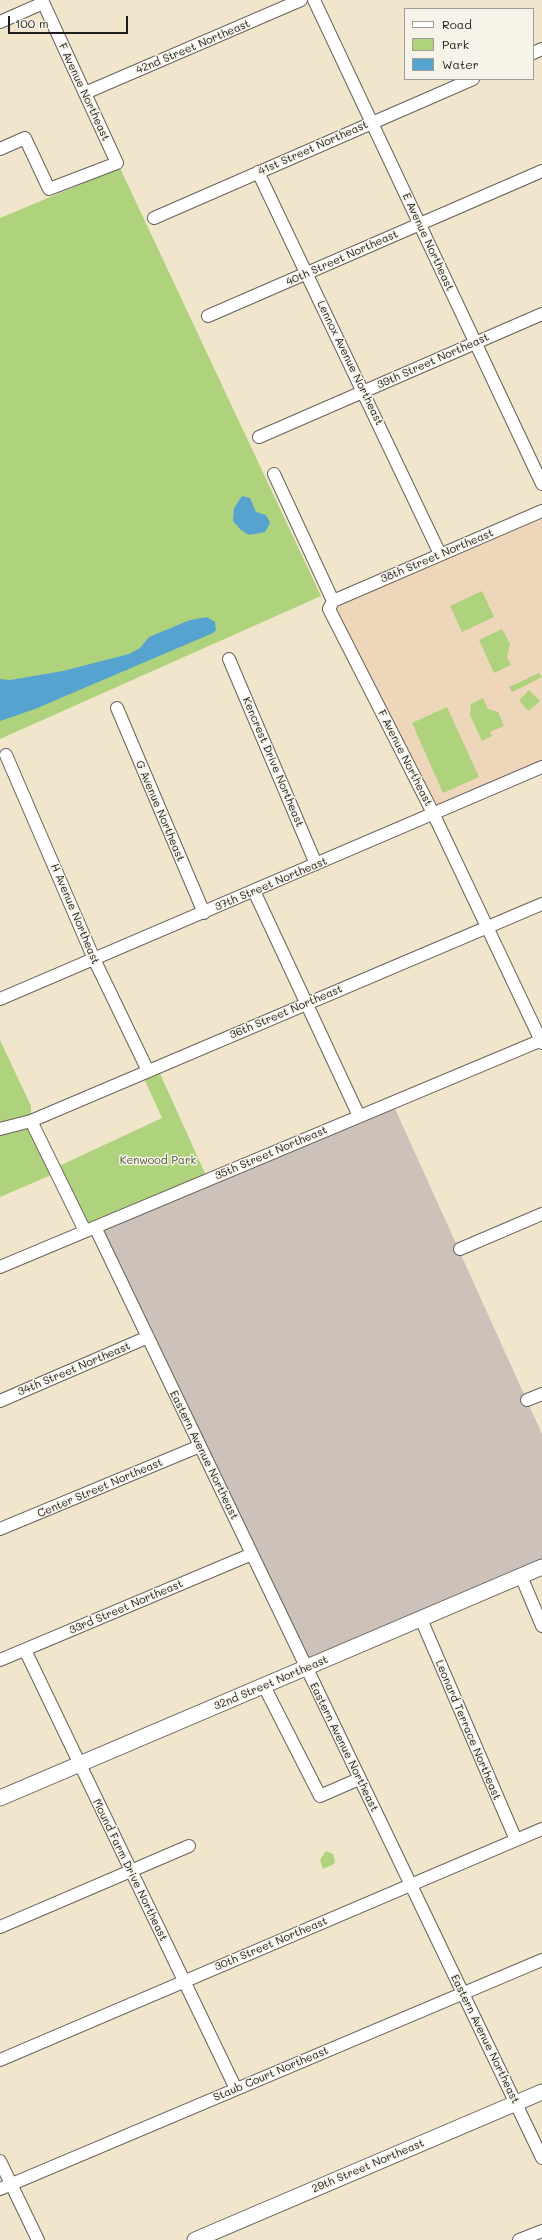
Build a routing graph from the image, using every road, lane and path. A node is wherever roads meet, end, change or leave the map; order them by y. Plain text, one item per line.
1 (301, 0) edge
2 (314, 0) edge
3 (43, 1) edge
4 (0, 22) edge
5 (471, 80) edge
6 (85, 93) junction
7 (372, 123) junction
8 (0, 149) edge
9 (542, 171) edge
10 (258, 172) junction
11 (154, 218) dead end
12 (420, 224) junction
13 (307, 273) junction
14 (542, 314) edge
15 (208, 316) dead end
16 (476, 343) junction
17 (364, 391) junction
18 (259, 437) dead end
19 (274, 474) dead end
20 (542, 484) edge
21 (542, 512) edge
22 (440, 554) junction
23 (333, 601) junction
24 (229, 660) dead end
25 (117, 708) dead end
26 (6, 755) dead end
27 (542, 767) edge
28 (434, 815) junction
29 (316, 864) junction
30 (254, 891) junction
31 (542, 904) edge
32 (204, 913) junction
33 (488, 927) junction
34 (94, 959) junction
35 (0, 999) edge
36 (306, 1004) junction
37 (542, 1041) edge
38 (148, 1071) junction
39 (359, 1116) junction
40 (31, 1121) junction
41 (0, 1129) edge
42 (542, 1214) edge
43 (90, 1229) junction
44 (460, 1249) dead end
45 (0, 1267) edge
46 (148, 1337) junction
47 (542, 1394) edge
48 (527, 1400) dead end
49 (0, 1401) edge
50 (200, 1446) junction
51 (0, 1529) edge
52 (252, 1554) junction
53 (542, 1567) edge
54 (520, 1576) junction
55 (421, 1619) junction
56 (542, 1626) edge
57 (25, 1650) junction
58 (0, 1660) edge
59 (306, 1668) junction
60 (264, 1686) junction
61 (80, 1765) junction
62 (359, 1778) junction
63 (0, 1798) edge
64 (542, 1829) edge
65 (516, 1840) junction
66 (190, 1846) dead end
67 (130, 1871) junction
68 (410, 1885) junction
69 (0, 1927) edge
70 (542, 1960) edge
71 (184, 1981) junction
72 (462, 1993) junction
73 (0, 2060) edge
74 (236, 2089) junction
75 (542, 2092) edge
76 (516, 2103) junction
77 (542, 2158) edge
78 (0, 2161) edge
79 (6, 2187) edge
80 (542, 2231) edge
81 (38, 2240) edge
82 (195, 2240) edge
83 (519, 2240) edge

1 - 6 street, 42nd Street Northeast
2 - 7 street, E Avenue Northeast
3 - 4 street
3 - 6 street, F Avenue Northeast
5 - 7 street, 41st Street Northeast
6 - 8 street, F Avenue Northeast
7 - 10 street, 41st Street Northeast
7 - 12 street, E Avenue Northeast
9 - 12 street, 40th Street Northeast
10 - 11 street, 41st Street Northeast
10 - 13 street, Lennox Avenue Northeast
12 - 13 street, 40th Street Northeast
12 - 16 street, E Avenue Northeast
13 - 15 street, 40th Street Northeast
13 - 17 street, Lennox Avenue Northeast
14 - 16 street, 39th Street Northeast
16 - 17 street, 39th Street Northeast
16 - 20 street, E Avenue Northeast
17 - 18 street, 39th Street Northeast
17 - 22 street, Lennox Avenue Northeast
19 - 23 street, F Avenue Northeast
21 - 22 street, 38th Street Northeast
22 - 23 street, 38th Street Northeast
23 - 28 street, F Avenue Northeast
24 - 29 street, Kencrest Drive Northeast
25 - 32 street, G Avenue Northeast
26 - 34 street, H Avenue Northeast
27 - 28 street, 37th Street Northeast
28 - 29 street, 37th Street Northeast
28 - 33 street, F Avenue Northeast
29 - 30 street, 37th Street Northeast
30 - 32 street, 37th Street Northeast
30 - 36 street
31 - 33 street, 36th Street Northeast
32 - 34 street, 37th Street Northeast
33 - 36 street, 36th Street Northeast
33 - 37 street, F Avenue Northeast
34 - 35 street, 37th Street Northeast
34 - 38 street, H Avenue Northeast
36 - 38 street, 36th Street Northeast
36 - 39 street
37 - 39 street, 35th Street Northeast
38 - 40 street, 36th Street Northeast
39 - 43 street, 35th Street Northeast
40 - 41 street, 36th Street Northeast
40 - 43 street, Eastern Avenue Northeast
42 - 44 street
43 - 45 street, 35th Street Northeast
43 - 46 street, Eastern Avenue Northeast
46 - 49 street, 34th Street Northeast
46 - 50 street, Eastern Avenue Northeast
47 - 48 street
50 - 51 street, Center Street Northeast
50 - 52 street, Eastern Avenue Northeast
52 - 57 street, 33rd Street Northeast
52 - 59 street, Eastern Avenue Northeast
53 - 54 main road, 32nd Street Northeast
54 - 55 main road, 32nd Street Northeast
54 - 56 street
55 - 59 main road, 32nd Street Northeast
55 - 65 street, Leonard Terrace Northeast
57 - 58 street, 33rd Street Northeast
57 - 61 street, Mound Farm Drive Northeast
59 - 60 main road, 32nd Street Northeast
59 - 62 street, Eastern Avenue Northeast
60 - 61 main road, 32nd Street Northeast
60 - 62 street
61 - 63 main road, 32nd Street Northeast
61 - 67 street, Mound Farm Drive Northeast
62 - 68 street, Eastern Avenue Northeast
64 - 65 street, 30th Street Northeast
65 - 68 street, 30th Street Northeast
66 - 67 street
67 - 69 street
67 - 71 street, Mound Farm Drive Northeast
68 - 71 street, 30th Street Northeast
68 - 72 street, Eastern Avenue Northeast
70 - 72 street, Staub Court Northeast
71 - 73 street, 30th Street Northeast
71 - 74 street, Mound Farm Drive Northeast
72 - 74 street, Staub Court Northeast
72 - 76 street, Eastern Avenue Northeast
74 - 79 street, Staub Court Northeast
75 - 76 main road, 29th Street Northeast
76 - 77 street, Eastern Avenue Northeast
76 - 82 main road, 29th Street Northeast
78 - 79 street
79 - 81 street
80 - 83 street

